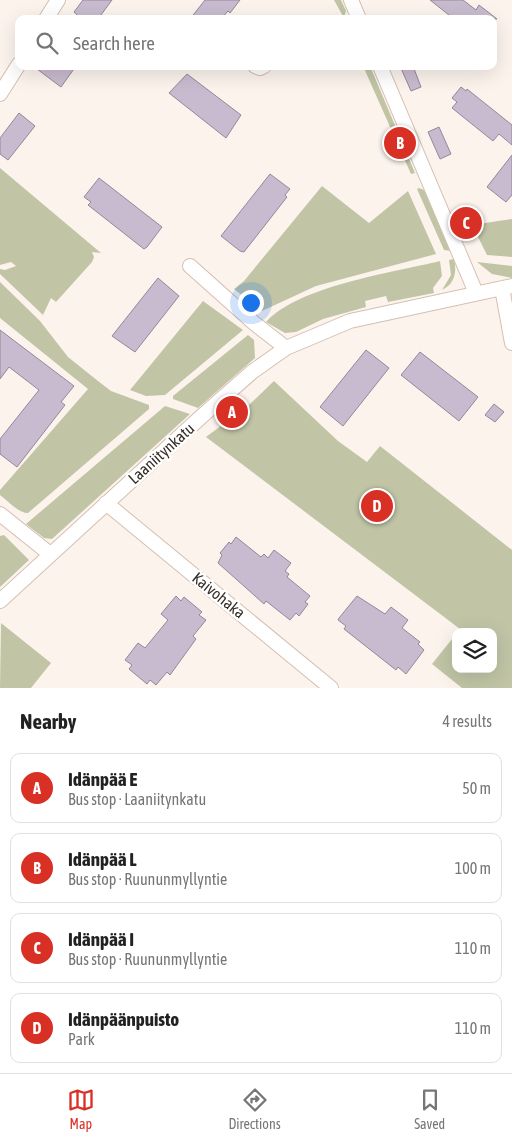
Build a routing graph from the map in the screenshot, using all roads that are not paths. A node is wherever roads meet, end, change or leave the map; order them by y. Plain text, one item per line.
1 (58, 0) edge
2 (351, 0) edge
3 (49, 15) edge
4 (357, 15) edge
5 (15, 70) edge
6 (382, 70) edge
7 (0, 94) edge
8 (190, 266) dead end
9 (507, 287) edge
10 (476, 293) junction
11 (512, 343) edge
12 (286, 348) junction
13 (106, 503) junction
14 (0, 514) edge
15 (50, 554) junction
16 (0, 601) edge
17 (331, 688) edge

1 - 3 street
2 - 4 street
5 - 7 street
6 - 10 street
8 - 12 street
9 - 10 street, Laaniitynkatu
9 - 11 street
10 - 12 street, Laaniitynkatu
12 - 13 street, Laaniitynkatu
13 - 15 street, Laaniitynkatu
13 - 17 street, Kaivohaka
14 - 15 street
15 - 16 street, Laaniitynkatu

